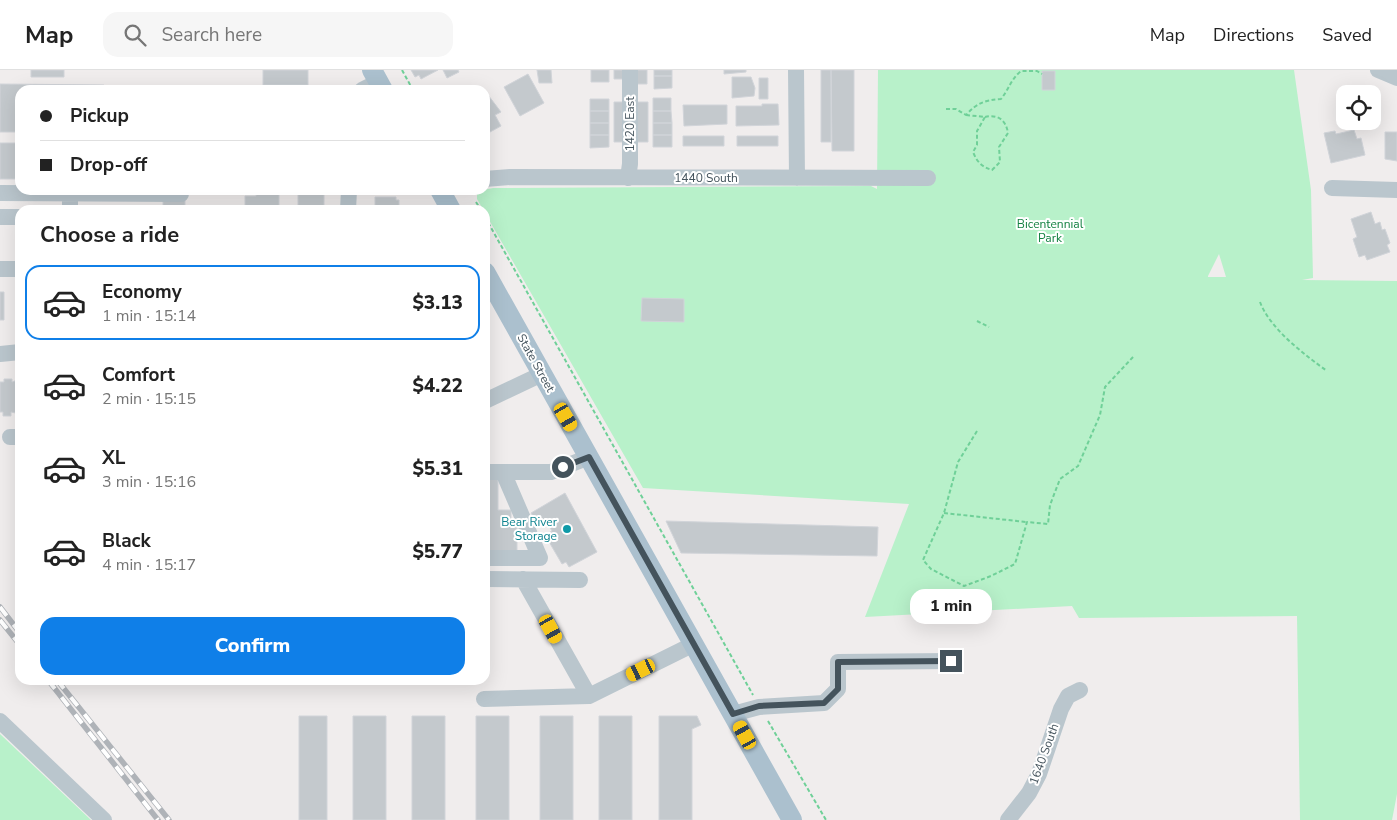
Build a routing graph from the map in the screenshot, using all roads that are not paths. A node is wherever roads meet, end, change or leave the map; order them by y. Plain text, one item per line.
1 (630, 70) edge
2 (796, 70) edge
3 (1378, 70) edge
4 (1397, 78) edge
5 (628, 178) junction
6 (797, 178) junction
7 (928, 178) dead end
8 (490, 179) edge
9 (1332, 188) dead end
10 (1397, 190) edge
11 (0, 193) edge
12 (15, 193) edge
13 (0, 217) edge
14 (15, 217) edge
15 (0, 269) edge
16 (15, 269) edge
17 (490, 281) edge
18 (15, 352) edge
19 (0, 354) edge
20 (542, 374) junction
21 (490, 399) edge
22 (589, 457) junction
23 (490, 472) edge
24 (504, 472) junction
25 (490, 558) edge
26 (490, 579) edge
27 (523, 579) junction
28 (580, 580) dead end
29 (694, 644) junction
30 (951, 661) dead end
31 (1080, 690) dead end
32 (588, 696) junction
33 (484, 699) dead end
34 (733, 714) junction
35 (0, 722) edge
36 (104, 820) edge
37 (792, 820) edge
38 (1008, 820) edge

1 - 5 street, 1420 East
2 - 6 street
3 - 4 street
5 - 6 street, 1440 South
5 - 8 street, 1440 South
6 - 7 street, 1440 South
9 - 10 street
11 - 12 street
13 - 14 street
15 - 16 street
17 - 20 main road, State Street
18 - 19 street
20 - 21 street
20 - 22 main road, State Street
22 - 24 street
22 - 29 main road, State Street
23 - 24 street
24 - 25 street
26 - 27 street
27 - 28 street
27 - 32 street
29 - 32 street
29 - 34 main road, State Street
30 - 34 street
31 - 38 street, 1640 South
32 - 33 street
34 - 37 main road, State Street
35 - 36 street

